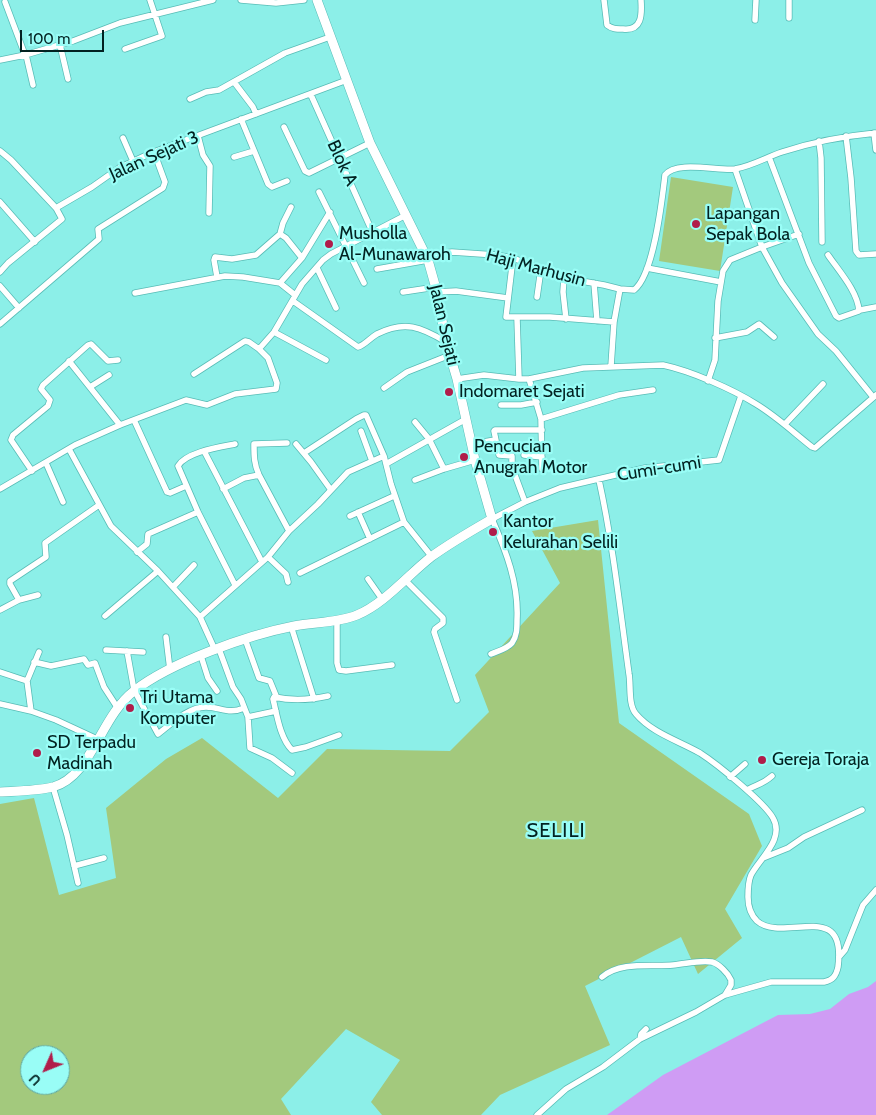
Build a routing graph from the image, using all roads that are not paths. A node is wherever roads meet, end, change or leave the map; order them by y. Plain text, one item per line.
1 (150, 0) edge
2 (213, 0) edge
3 (241, 0) edge
4 (304, 0) edge
5 (316, 0) edge
6 (604, 0) edge
7 (640, 0) edge
8 (756, 0) edge
9 (789, 0) edge
10 (5, 2) dead end
11 (188, 2) edge
12 (156, 15) junction
13 (789, 18) dead end
14 (755, 20) dead end
15 (330, 37) junction
16 (60, 45) junction
17 (125, 49) dead end
18 (26, 55) junction
19 (0, 60) edge
20 (68, 79) dead end
21 (347, 80) junction
22 (234, 82) junction
23 (34, 85) dead end
24 (310, 95) junction
25 (190, 99) dead end
26 (256, 114) junction
27 (241, 119) junction
28 (284, 127) dead end
29 (875, 133) edge
30 (198, 136) junction
31 (846, 136) junction
32 (123, 138) dead end
33 (819, 142) junction
34 (370, 143) junction
35 (876, 150) edge
36 (0, 151) edge
37 (254, 151) junction
38 (154, 152) junction
39 (234, 157) dead end
40 (769, 157) junction
41 (340, 159) junction
42 (134, 161) junction
43 (735, 169) junction
44 (287, 182) dead end
45 (319, 192) dead end
46 (0, 202) edge
47 (291, 207) dead end
48 (56, 208) junction
49 (330, 212) junction
50 (209, 213) dead end
51 (406, 215) junction
52 (372, 231) junction
53 (280, 234) junction
54 (799, 234) junction
55 (35, 242) junction
56 (822, 242) dead end
57 (346, 244) junction
58 (762, 247) junction
59 (876, 254) edge
60 (828, 255) dead end
61 (427, 257) junction
62 (302, 258) junction
63 (513, 258) junction
64 (316, 268) junction
65 (647, 268) junction
66 (377, 269) dead end
67 (541, 269) junction
68 (0, 272) edge
69 (217, 277) junction
70 (564, 278) junction
71 (720, 282) junction
72 (280, 283) junction
73 (364, 283) dead end
74 (594, 284) junction
75 (0, 286) edge
76 (436, 290) junction
77 (620, 290) junction
78 (403, 292) dead end
79 (134, 294) dead end
80 (537, 297) dead end
81 (294, 298) junction
82 (508, 298) junction
83 (876, 307) edge
84 (19, 308) junction
85 (336, 308) dead end
86 (860, 310) junction
87 (517, 318) junction
88 (566, 319) junction
89 (598, 321) junction
90 (614, 322) junction
91 (0, 324) edge
92 (274, 332) junction
93 (774, 337) dead end
94 (715, 338) junction
95 (446, 342) junction
96 (259, 349) junction
97 (450, 355) junction
98 (118, 360) dead end
99 (326, 360) dead end
100 (69, 361) junction
101 (611, 366) junction
102 (194, 374) dead end
103 (109, 375) dead end
104 (457, 379) junction
105 (519, 379) junction
106 (529, 379) junction
107 (708, 381) junction
108 (823, 384) dead end
109 (90, 387) junction
110 (384, 388) dead end
111 (653, 390) dead end
112 (741, 396) junction
113 (875, 396) edge
114 (537, 402) junction
115 (501, 405) dead end
116 (541, 418) junction
117 (466, 419) junction
118 (134, 420) junction
119 (415, 422) dead end
120 (785, 424) junction
121 (120, 425) junction
122 (542, 430) junction
123 (361, 431) dead end
124 (429, 439) junction
125 (496, 440) junction
126 (287, 443) dead end
127 (235, 444) dead end
128 (296, 444) dead end
129 (472, 444) junction
130 (69, 449) junction
131 (204, 451) junction
132 (304, 453) junction
133 (524, 455) dead end
134 (384, 456) junction
135 (542, 457) junction
136 (475, 460) junction
137 (372, 461) junction
138 (46, 463) junction
139 (386, 464) junction
140 (444, 469) junction
141 (542, 469) dead end
142 (32, 470) junction
143 (259, 475) junction
144 (415, 480) dead end
145 (599, 480) junction
146 (186, 486) junction
147 (0, 489) edge
148 (223, 489) junction
149 (331, 490) junction
150 (394, 496) junction
151 (63, 502) dead end
152 (525, 502) junction
153 (99, 505) junction
154 (198, 512) junction
155 (358, 512) junction
156 (350, 516) dead end
157 (492, 519) junction
158 (404, 522) junction
159 (289, 531) junction
160 (370, 539) junction
161 (137, 552) junction
162 (268, 557) junction
163 (432, 557) junction
164 (262, 562) junction
165 (194, 565) dead end
166 (158, 571) junction
167 (300, 573) dead end
168 (368, 579) dead end
169 (405, 580) junction
170 (288, 582) dead end
171 (235, 585) junction
172 (173, 587) junction
173 (38, 595) dead end
174 (382, 599) junction
175 (19, 600) junction
176 (0, 610) edge
177 (105, 616) dead end
178 (200, 617) junction
179 (337, 621) junction
180 (291, 626) junction
181 (166, 637) dead end
182 (246, 639) junction
183 (217, 649) junction
184 (106, 650) dead end
185 (127, 651) junction
186 (39, 652) dead end
187 (143, 652) dead end
188 (491, 654) dead end
189 (201, 656) junction
190 (34, 662) junction
191 (392, 665) dead end
192 (170, 670) junction
193 (0, 672) edge
194 (27, 681) junction
195 (134, 690) junction
196 (217, 691) dead end
197 (328, 696) dead end
198 (277, 698) junction
199 (314, 699) junction
200 (456, 700) dead end
201 (0, 704) edge
202 (117, 707) junction
203 (244, 708) junction
204 (31, 711) junction
205 (276, 711) junction
206 (248, 717) junction
207 (339, 735) dead end
208 (97, 739) junction
209 (746, 764) dead end
210 (292, 773) dead end
211 (772, 776) dead end
212 (730, 777) junction
213 (53, 787) junction
214 (746, 790) junction
215 (0, 792) edge
216 (862, 810) dead end
217 (104, 858) dead end
218 (763, 858) junction
219 (74, 866) junction
220 (78, 883) dead end
221 (876, 890) edge
222 (839, 957) junction
223 (602, 977) dead end
224 (725, 996) junction
225 (646, 1029) dead end
226 (640, 1039) junction
227 (537, 1115) edge

1 - 12 street
2 - 11 street
3 - 4 street
5 - 15 main road, Jalan Sejati
6 - 7 street
8 - 14 street
9 - 13 street
10 - 18 street
11 - 12 street
12 - 16 street
12 - 17 street
15 - 21 main road, Jalan Sejati
15 - 22 street
16 - 18 street
16 - 20 street
18 - 19 street
18 - 23 street
21 - 24 street, Jalan Sejati 3
21 - 34 main road, Jalan Sejati
22 - 25 street
22 - 26 street
24 - 26 street, Jalan Sejati 3
24 - 41 street, Blok A
26 - 27 street, Jalan Sejati 3
27 - 30 street, Jalan Sejati 3
27 - 37 street
28 - 41 street
29 - 31 street
29 - 35 street
30 - 38 street, Jalan Sejati 3
30 - 50 street
31 - 33 street
31 - 59 street
32 - 42 street
33 - 40 street
33 - 56 street
34 - 41 street
34 - 51 main road, Jalan Sejati
36 - 48 street
37 - 39 street
37 - 44 street
38 - 42 street, Jalan Sejati 3
38 - 84 street
40 - 43 street
40 - 54 street
41 - 52 street, Blok A
42 - 48 street, Jalan Sejati 3
43 - 58 street
43 - 65 street
45 - 49 street
46 - 55 street
47 - 53 street
48 - 55 street
49 - 57 street
49 - 62 street
51 - 52 street
51 - 61 main road, Jalan Sejati
52 - 57 street
53 - 62 street
53 - 69 street
54 - 58 street
54 - 86 street
55 - 68 street
57 - 64 street
57 - 73 street
58 - 71 street
58 - 113 street
60 - 86 street
61 - 63 street, Haji Marhusin
61 - 66 street, Haji Marhusin
61 - 76 main road, Jalan Sejati
62 - 72 street
63 - 67 street, Haji Marhusin
63 - 82 street
64 - 81 street
64 - 85 street
65 - 71 street
65 - 77 street
67 - 70 street, Haji Marhusin
67 - 80 street
69 - 72 street
69 - 79 street
70 - 74 street, Haji Marhusin
70 - 88 street
71 - 94 street
72 - 81 street
74 - 77 street, Haji Marhusin
74 - 89 street
75 - 84 street
76 - 78 street
76 - 82 street
76 - 95 main road, Jalan Sejati
77 - 90 street
81 - 92 street
81 - 95 street
82 - 87 street
83 - 86 street
84 - 91 street
87 - 88 street
87 - 105 street
88 - 89 street
89 - 90 street
90 - 101 street
92 - 96 street
92 - 99 street
93 - 94 street
94 - 107 street
95 - 97 main road, Jalan Sejati
96 - 102 street
96 - 118 street
97 - 104 main road, Jalan Sejati
97 - 110 street
98 - 100 street
100 - 109 street
100 - 142 street
101 - 106 street
101 - 107 street
103 - 109 street
104 - 105 street
104 - 117 main road, Jalan Sejati
105 - 106 street
106 - 114 street
107 - 112 street
108 - 120 street
109 - 121 street
111 - 116 street
112 - 120 street
112 - 145 street, Cumi-cumi
113 - 120 street
114 - 115 street
114 - 116 street
116 - 122 street
117 - 124 street
117 - 129 main road, Jalan Sejati
118 - 121 street
118 - 146 street
119 - 124 street
121 - 130 street
122 - 125 street
122 - 135 street
123 - 137 street
124 - 139 street
124 - 140 street
125 - 129 street
125 - 152 street
126 - 143 street
127 - 131 street
128 - 132 street
129 - 136 main road, Jalan Sejati
130 - 138 street
130 - 153 street
131 - 146 street
131 - 148 street
132 - 134 street
132 - 149 street
133 - 135 street
134 - 137 street
134 - 139 street
135 - 141 street
136 - 140 street
136 - 157 main road, Jalan Sejati
137 - 149 street
138 - 142 street
138 - 151 street
139 - 150 street
140 - 144 street
142 - 147 street
143 - 148 street
143 - 159 street
145 - 152 street
145 - 212 street
146 - 154 street
148 - 164 street
149 - 159 street
150 - 155 street
150 - 158 street
152 - 157 street
153 - 161 street
153 - 175 street
154 - 161 street
154 - 171 street
155 - 156 street
155 - 160 street
157 - 163 main road
157 - 188 street
158 - 160 street
158 - 163 street
159 - 162 street
160 - 167 street
161 - 166 street
162 - 164 street
162 - 170 street
163 - 169 main road
164 - 171 street
165 - 172 street
166 - 172 street
166 - 177 street
168 - 174 street
169 - 174 main road
169 - 200 street
171 - 178 street
172 - 178 street
173 - 175 street
174 - 179 main road
175 - 176 street
178 - 183 street
179 - 180 main road
179 - 191 street
180 - 182 main road
180 - 199 street
181 - 192 street
182 - 183 main road
182 - 198 street
183 - 189 main road
183 - 203 street
184 - 185 street
185 - 187 street
185 - 195 street
186 - 190 street
189 - 192 main road
189 - 196 street
190 - 194 street
190 - 202 street
192 - 195 main road
193 - 194 street
194 - 204 street
195 - 202 main road
195 - 203 street
197 - 199 street
198 - 199 street
198 - 205 street
201 - 204 street
202 - 208 main road
203 - 206 street
204 - 208 street
205 - 206 street
205 - 207 street
206 - 210 street
208 - 213 main road
209 - 212 street
211 - 214 street
212 - 214 street
213 - 215 main road
213 - 219 street
214 - 218 street
216 - 218 street
217 - 219 street
218 - 222 street
219 - 220 street
221 - 222 street
222 - 224 street
223 - 224 street
224 - 226 street
225 - 226 street
226 - 227 street

